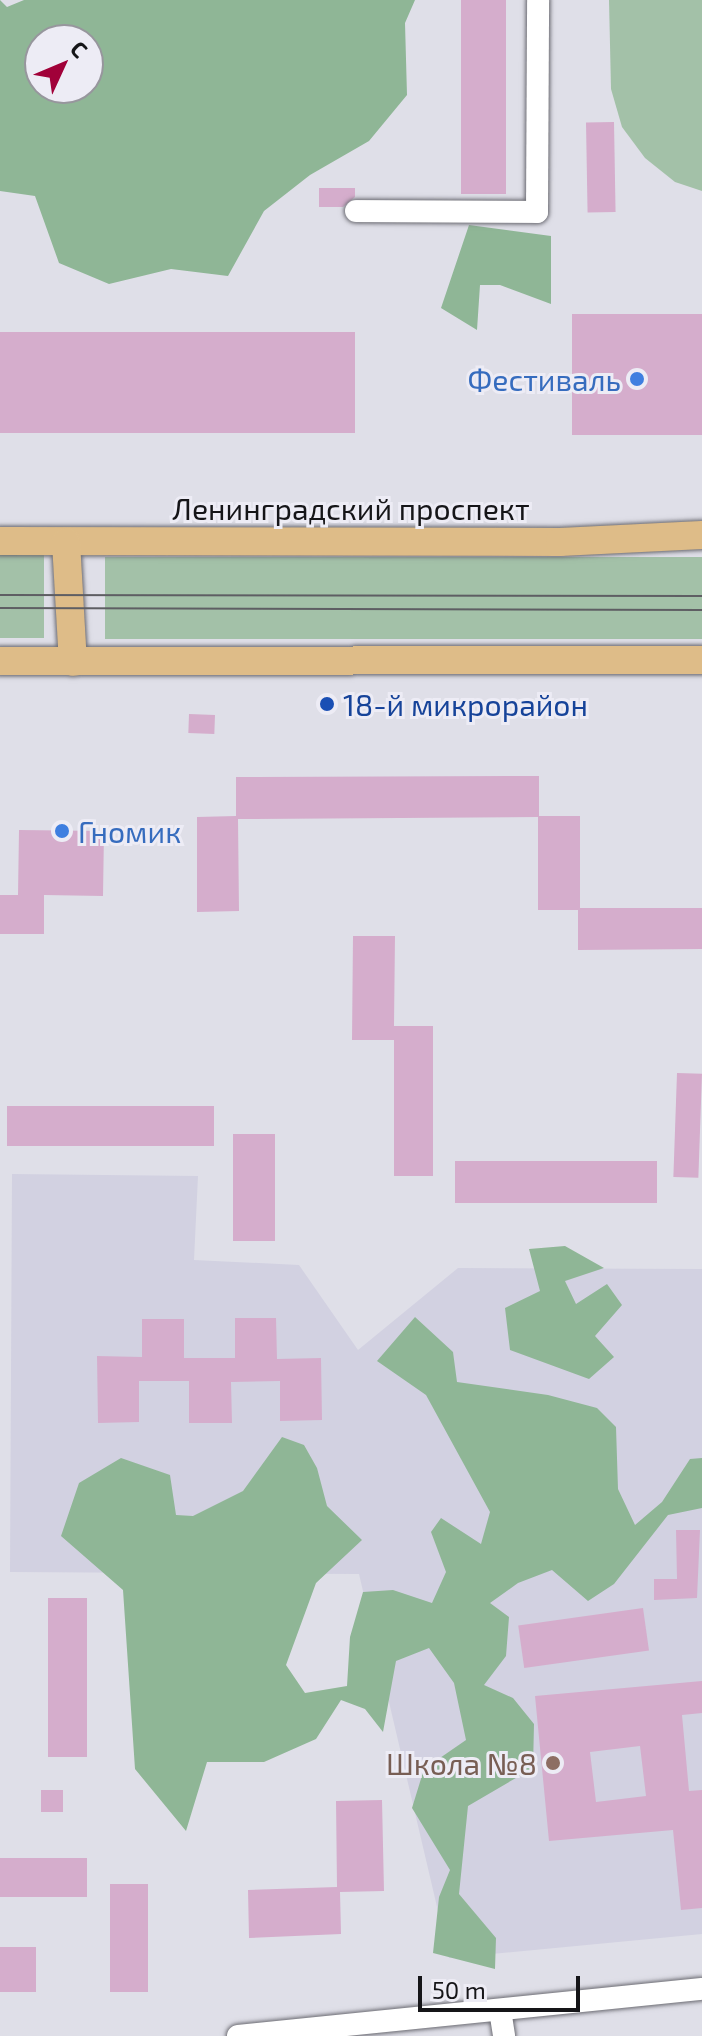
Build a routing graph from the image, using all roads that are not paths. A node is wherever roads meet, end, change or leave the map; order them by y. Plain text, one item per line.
1 (538, 0) edge
2 (356, 211) dead end
3 (702, 535) edge
4 (0, 541) edge
5 (66, 542) junction
6 (702, 660) edge
7 (0, 661) edge
8 (73, 662) junction
9 (702, 1989) edge
10 (500, 2010) junction
11 (238, 2036) edge
12 (504, 2036) edge

1 - 2 street
3 - 5 main road, Ленинградский проспект
4 - 5 main road, Ленинградский проспект
5 - 8 main road
6 - 8 main road
7 - 8 main road
9 - 10 street
10 - 11 street
10 - 12 street

